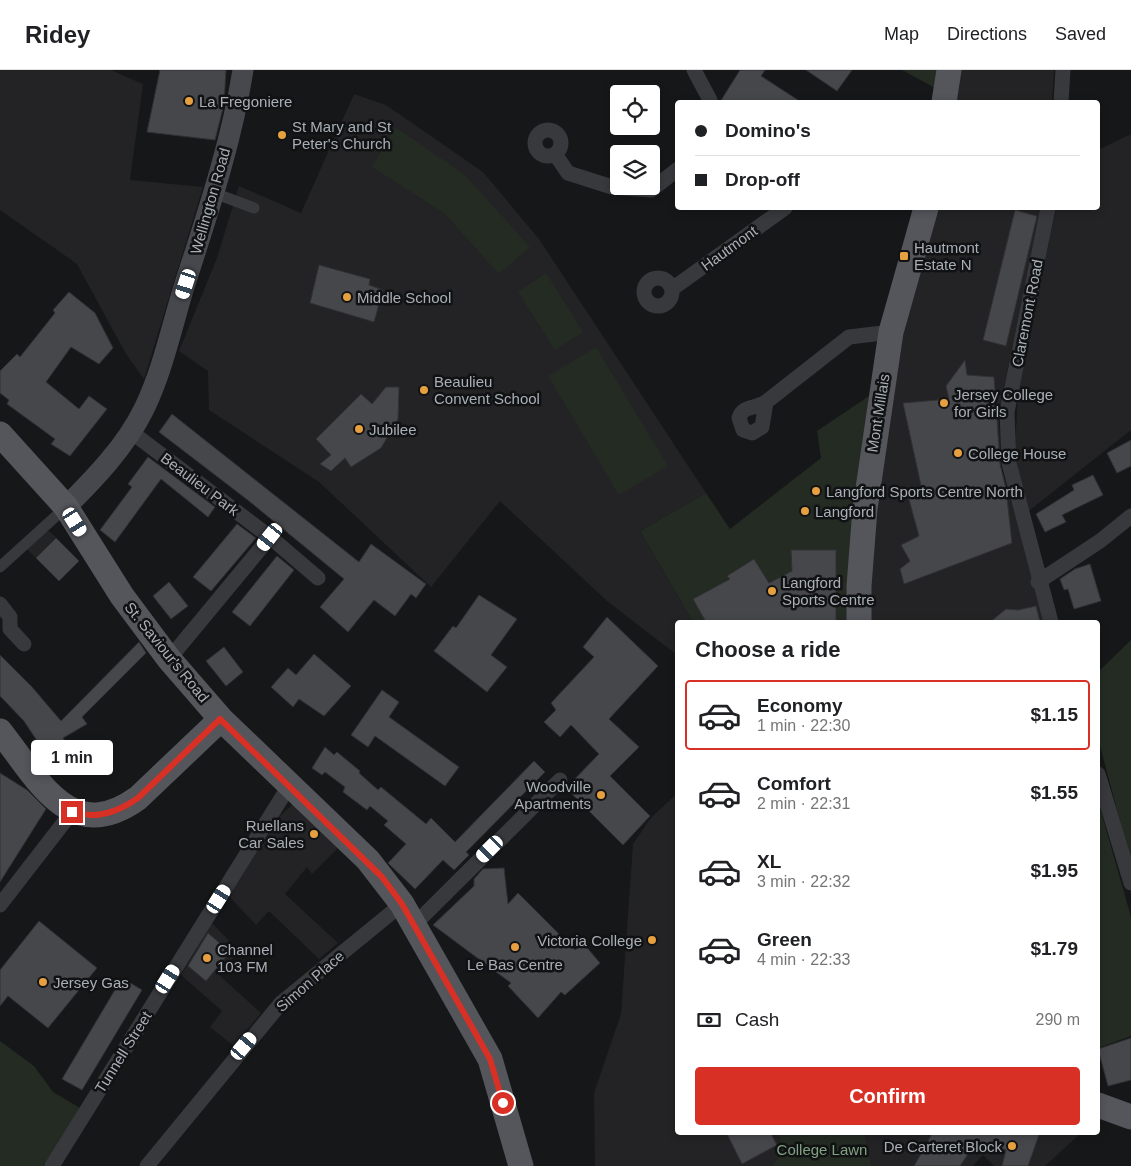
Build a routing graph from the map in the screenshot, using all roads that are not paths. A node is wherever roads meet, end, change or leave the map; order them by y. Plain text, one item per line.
1 (243, 70) edge
2 (694, 70) edge
3 (948, 70) edge
4 (1063, 70) edge
5 (945, 98) edge
6 (710, 100) dead end
7 (1061, 100) edge
8 (555, 154) dead end
9 (675, 171) edge
10 (214, 193) junction
11 (254, 208) dead end
12 (782, 210) edge
13 (925, 210) edge
14 (1048, 210) edge
15 (672, 288) dead end
16 (891, 332) junction
17 (766, 402) dead end
18 (130, 431) junction
19 (0, 434) edge
20 (66, 507) junction
21 (1131, 516) edge
22 (270, 537) junction
23 (0, 567) edge
24 (318, 578) dead end
25 (1038, 582) junction
26 (0, 604) edge
27 (859, 620) edge
28 (1050, 620) edge
29 (24, 644) dead end
30 (169, 659) junction
31 (220, 719) junction
32 (0, 731) edge
33 (560, 780) dead end
34 (1100, 781) edge
35 (289, 786) junction
36 (72, 812) junction
37 (1131, 883) edge
38 (0, 905) edge
39 (408, 914) junction
40 (1100, 1106) edge
41 (1131, 1117) edge
42 (154, 1164) edge
43 (52, 1166) edge
44 (521, 1166) edge

1 - 10 main road, Wellington Road
2 - 6 street
3 - 5 main road
4 - 7 street
8 - 9 street
10 - 11 street
10 - 18 main road, Wellington Road
12 - 15 street, Hautmont
13 - 16 main road, Mont Millais
14 - 25 street, Claremont Road
16 - 17 street
16 - 27 main road, Mont Millais
18 - 20 main road, Wellington Road
18 - 22 street, Beaulieu Park
19 - 20 main road, St. Saviour's Road
20 - 23 street
20 - 30 main road, St. Saviour's Road
21 - 25 street
22 - 24 street, Beaulieu Park
22 - 30 street
25 - 28 street, Claremont Road
26 - 29 street
30 - 31 main road, St. Saviour's Road
31 - 35 main road, St. Saviour's Road
31 - 36 main road
32 - 36 main road
33 - 39 street, Simon Place
34 - 37 street
35 - 39 main road, St. Saviour's Road
35 - 43 street, Tunnell Street
36 - 38 street
39 - 42 street, Simon Place
39 - 44 main road, St. Saviour's Road
40 - 41 main road

